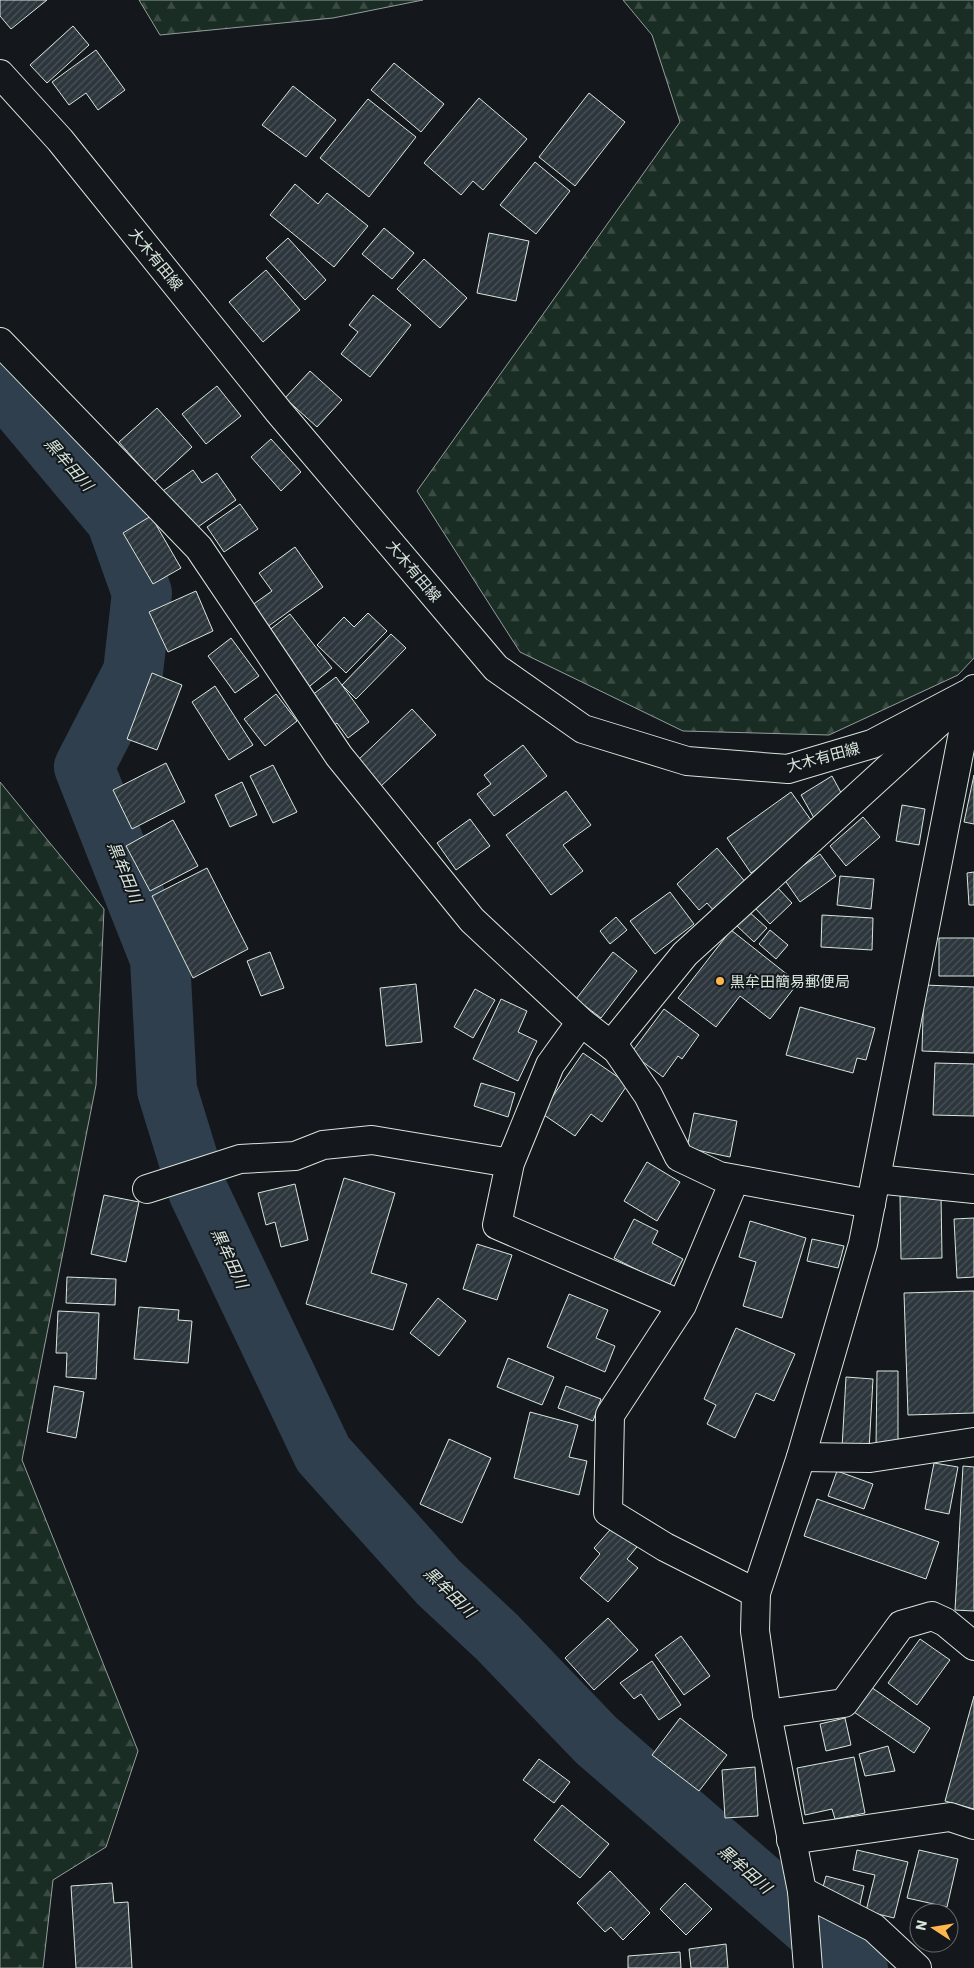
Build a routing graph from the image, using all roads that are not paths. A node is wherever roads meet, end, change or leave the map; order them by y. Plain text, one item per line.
1 (0, 74) edge
2 (0, 342) edge
3 (973, 691) edge
4 (581, 1022) junction
5 (611, 1045) junction
6 (510, 1163) junction
7 (735, 1179) junction
8 (157, 1185) dead end
9 (974, 1189) edge
10 (874, 1191) junction
11 (682, 1305) junction
12 (974, 1442) edge
13 (801, 1457) junction
14 (756, 1593) junction
15 (974, 1646) edge
16 (767, 1714) junction
17 (974, 1825) edge
18 (792, 1840) junction
19 (802, 1891) junction
20 (808, 1968) edge
21 (917, 1968) edge

1 - 3 street, 大木有田線
2 - 4 street
3 - 5 street
3 - 10 street
4 - 5 street
4 - 6 street
5 - 7 street
6 - 8 street
6 - 11 street
7 - 10 street
7 - 11 street
9 - 10 street
10 - 13 street
11 - 14 street
12 - 13 street
13 - 14 street
14 - 16 street
15 - 16 street
16 - 18 street
17 - 18 street
18 - 19 street
19 - 20 street
19 - 21 street

